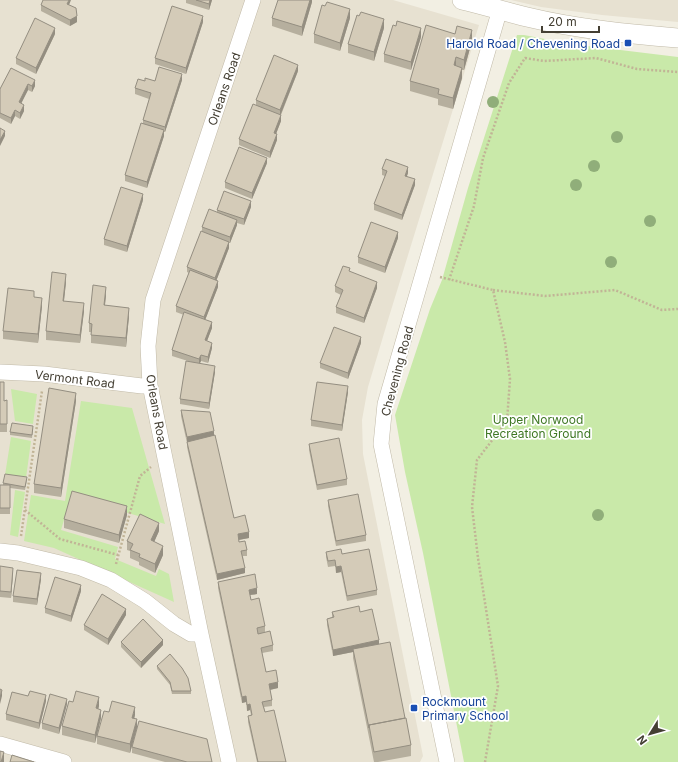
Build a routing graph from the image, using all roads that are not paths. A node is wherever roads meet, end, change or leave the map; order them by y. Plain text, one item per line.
1 (253, 0) edge
2 (462, 0) edge
3 (500, 9) junction
4 (678, 38) edge
5 (0, 372) edge
6 (150, 385) junction
7 (0, 551) edge
8 (201, 634) junction
9 (0, 744) edge
10 (64, 762) edge
11 (229, 762) edge
12 (447, 762) edge

1 - 6 street, Orleans Road
2 - 3 street
3 - 4 street
3 - 12 street, Chevening Road
5 - 6 street, Vermont Road
6 - 8 street, Orleans Road
7 - 8 street
8 - 11 street, Orleans Road
9 - 10 street

